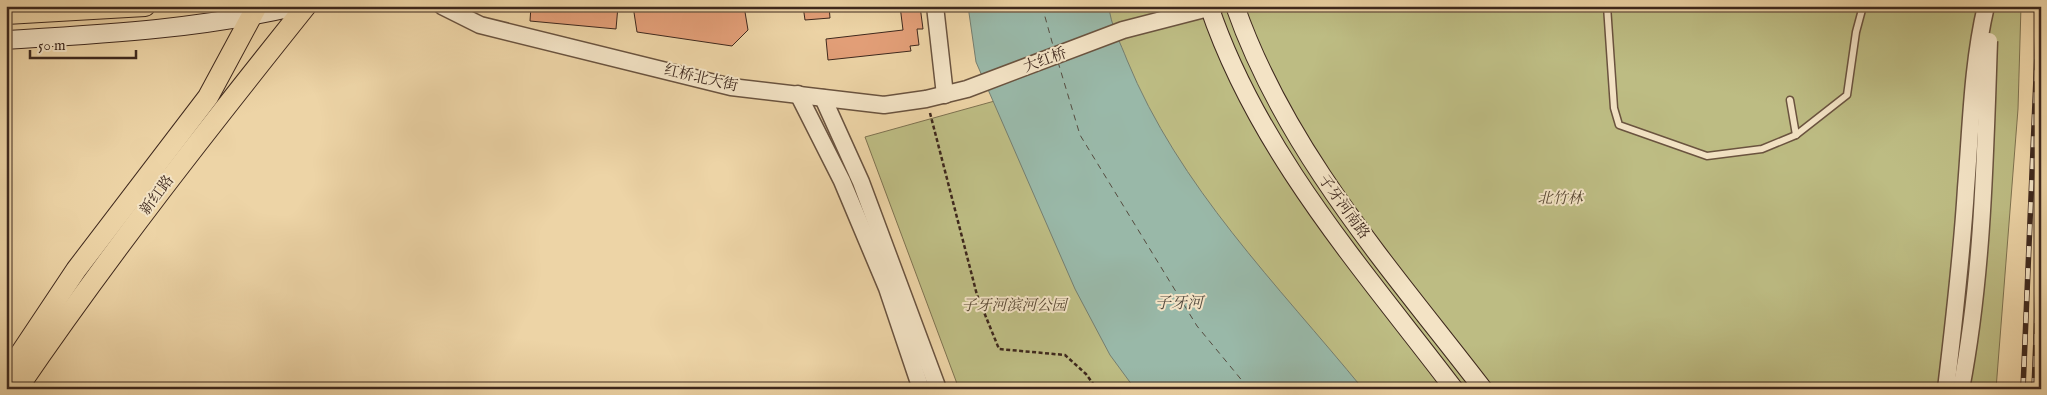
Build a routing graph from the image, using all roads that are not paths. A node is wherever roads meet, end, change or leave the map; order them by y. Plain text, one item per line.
1 (145, 6) edge
2 (297, 6) edge
3 (306, 6) edge
4 (442, 6) edge
5 (935, 6) edge
6 (1235, 6) edge
7 (1607, 6) edge
8 (1863, 6) edge
9 (1986, 6) edge
10 (1991, 6) edge
11 (1211, 7) edge
12 (254, 12) edge
13 (6, 14) edge
14 (1244, 30) junction
15 (1220, 39) junction
16 (6, 40) edge
17 (968, 89) joint
18 (798, 94) junction
19 (945, 95) junction
20 (823, 98) junction
21 (1790, 100) dead end
22 (1796, 134) junction
23 (6, 375) edge
24 (17, 389) edge
25 (921, 389) edge
26 (938, 389) edge
27 (1454, 389) edge
28 (1483, 389) edge
29 (1946, 389) edge
30 (1962, 389) edge

1 - 13 main road
2 - 12 main road
3 - 24 main road, 新红路
4 - 18 street, 红桥北大街
5 - 19 street
6 - 14 main road, 子牙河南路
7 - 22 lane
8 - 22 lane
9 - 29 street, bridge
10 - 30 street, bridge
11 - 15 main road, 子牙河南路
11 - 17 street, 大红桥
12 - 16 main road
12 - 23 main road, 新红路
14 - 15 main road
14 - 28 main road, 子牙河南路
15 - 27 main road, 子牙河南路
17 - 19 street, 红桥北大街
18 - 20 street, 红桥北大街
18 - 25 street
19 - 20 street, 红桥北大街
20 - 26 street
21 - 22 lane

